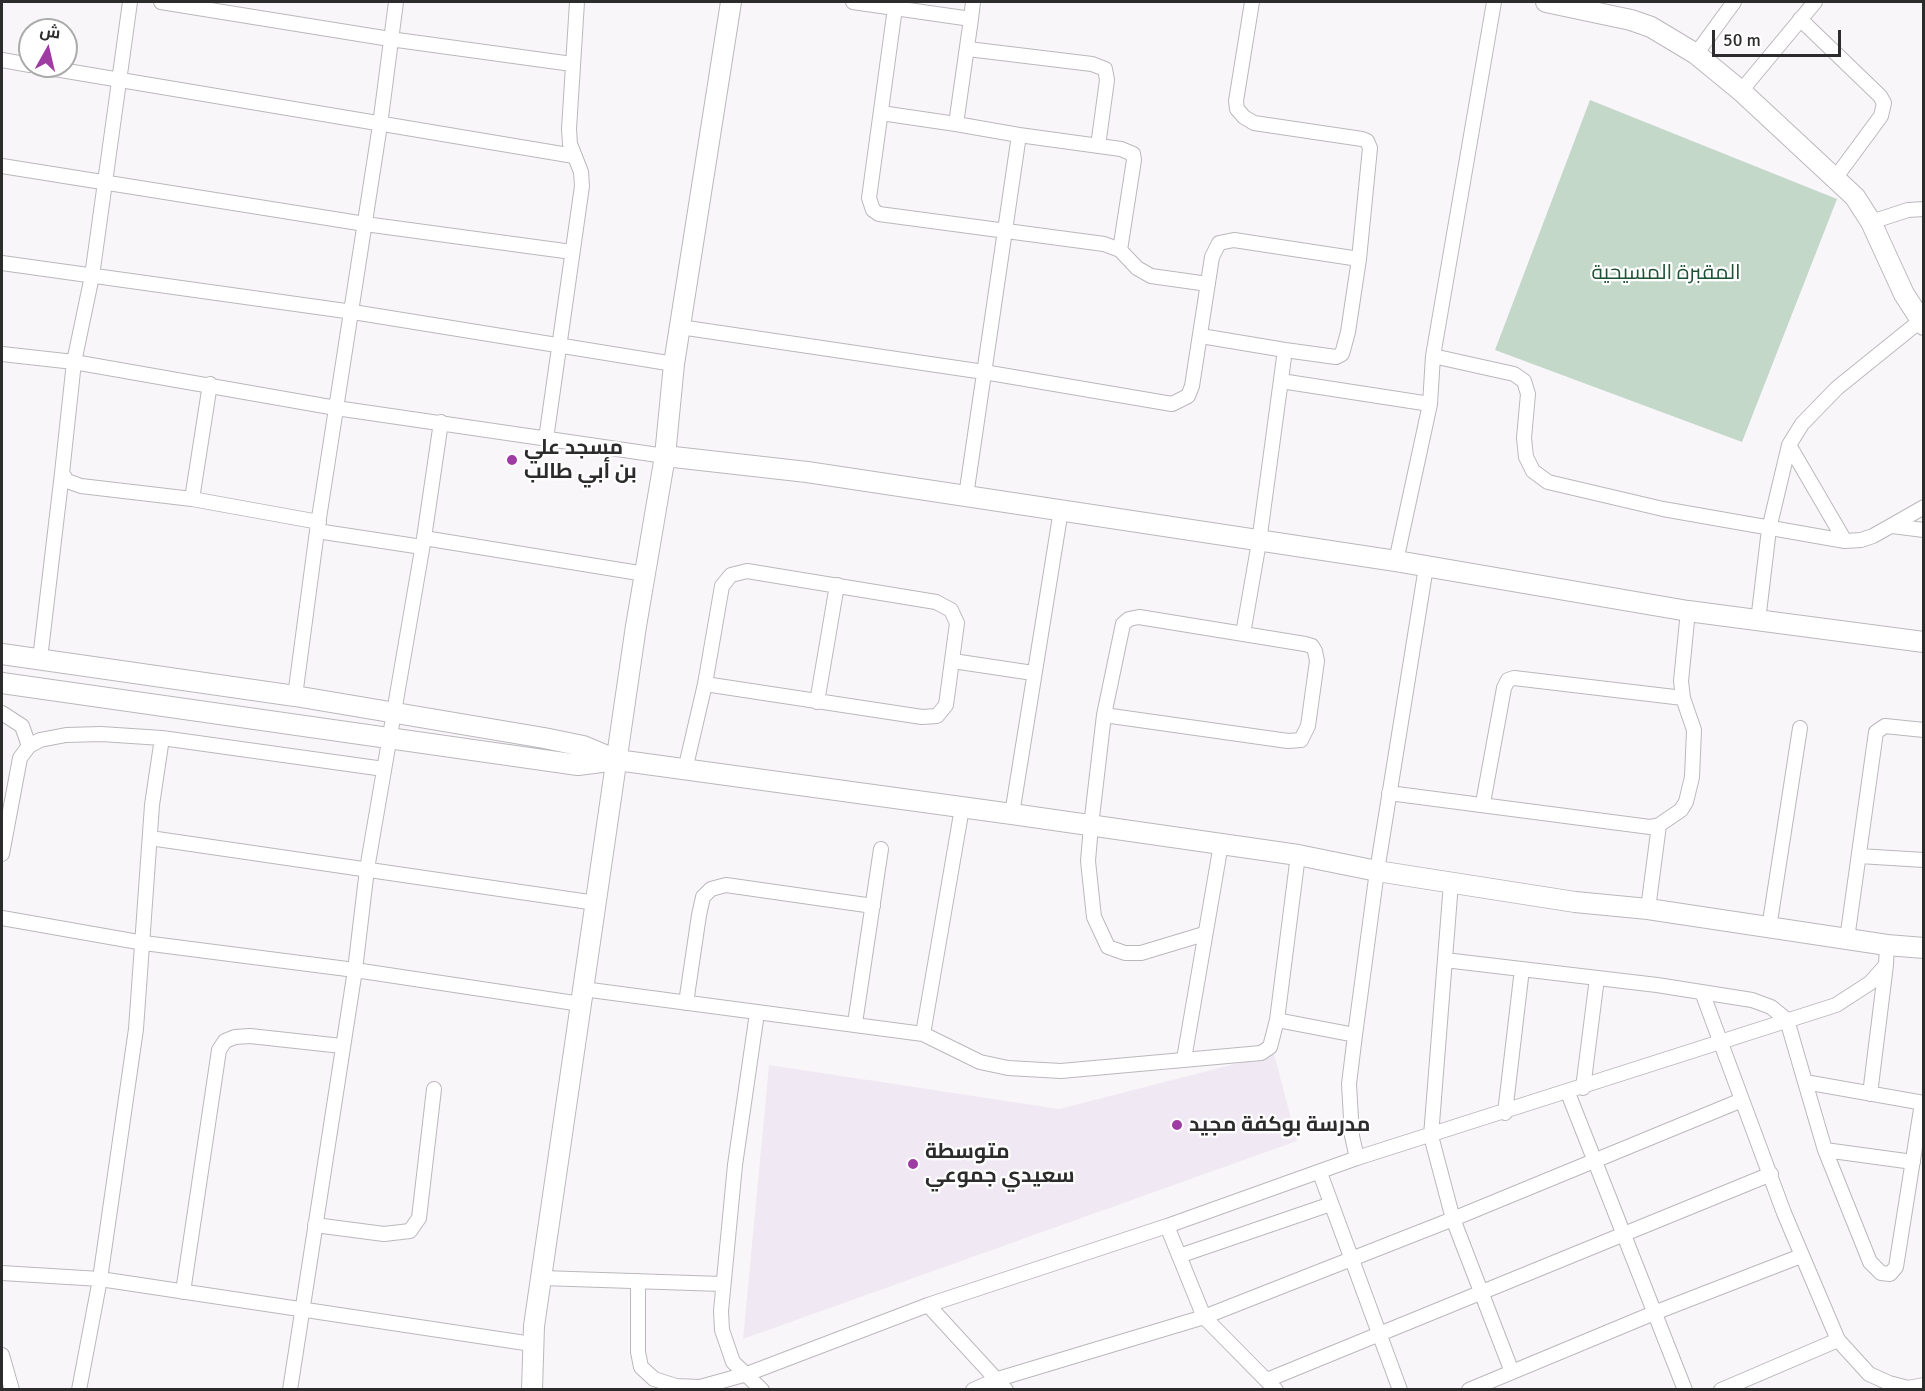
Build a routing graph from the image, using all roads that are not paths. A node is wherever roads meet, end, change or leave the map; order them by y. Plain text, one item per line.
1 (130, 2) edge
2 (161, 2) edge
3 (396, 2) edge
4 (577, 2) edge
5 (730, 2) edge
6 (853, 2) edge
7 (973, 2) edge
8 (1252, 2) edge
9 (1494, 2) edge
10 (1546, 2) edge
11 (1734, 2) edge
12 (1815, 2) edge
13 (895, 8) junction
14 (971, 19) junction
15 (1800, 19) junction
16 (390, 39) junction
17 (968, 49) junction
18 (1696, 54) junction
19 (2, 60) edge
20 (18, 63) edge
21 (572, 64) junction
22 (78, 73) edge
23 (120, 81) junction
24 (1741, 91) junction
25 (881, 114) junction
26 (380, 124) junction
27 (956, 124) junction
28 (1019, 135) junction
29 (1098, 146) junction
30 (574, 156) junction
31 (2, 166) edge
32 (1836, 177) junction
33 (106, 183) junction
34 (1923, 209) edge
35 (1871, 222) junction
36 (365, 224) junction
37 (1006, 232) junction
38 (1120, 250) junction
39 (572, 252) junction
40 (1359, 259) junction
41 (2, 263) edge
42 (92, 276) junction
43 (1208, 284) junction
44 (353, 312) junction
45 (1922, 323) edge
46 (680, 327) junction
47 (1201, 336) junction
48 (559, 347) junction
49 (1285, 350) junction
50 (2, 354) edge
51 (1433, 356) junction
52 (74, 362) junction
53 (674, 364) junction
54 (984, 372) junction
55 (1281, 381) junction
56 (210, 384) junction
57 (1430, 404) junction
58 (336, 408) junction
59 (441, 422) junction
60 (546, 439) junction
61 (1790, 445) junction
62 (665, 456) junction
63 (62, 473) junction
64 (966, 496) junction
65 (192, 499) junction
66 (1923, 507) edge
67 (1061, 510) junction
68 (318, 526) junction
69 (1892, 526) junction
70 (1769, 529) junction
71 (1923, 530) edge
72 (1845, 541) junction
73 (1259, 542) junction
74 (423, 543) junction
75 (1396, 561) junction
76 (1426, 567) junction
77 (645, 574) junction
78 (837, 585) junction
79 (1688, 611) junction
80 (1758, 621) junction
81 (1243, 634) junction
82 (1923, 642) edge
83 (2, 654) edge
84 (40, 659) junction
85 (952, 661) junction
86 (1033, 673) junction
87 (2, 683) edge
88 (705, 684) junction
89 (295, 696) junction
90 (1683, 698) junction
91 (817, 702) junction
92 (392, 712) junction
93 (2, 713) edge
94 (1104, 715) junction
95 (1800, 728) dead end
96 (1923, 730) edge
97 (162, 738) junction
98 (389, 739) junction
99 (29, 746) junction
100 (617, 760) junction
101 (384, 769) junction
102 (685, 770) junction
103 (1389, 793) junction
104 (1483, 803) junction
105 (962, 808) junction
106 (1012, 814) junction
107 (1659, 825) junction
108 (1090, 826) junction
109 (150, 838) junction
110 (1221, 844) junction
111 (881, 849) dead end
112 (2, 854) edge
113 (1298, 855) junction
114 (1859, 856) junction
115 (1923, 860) edge
116 (367, 869) junction
117 (1377, 871) junction
118 (1451, 883) junction
119 (596, 903) junction
120 (873, 906) junction
121 (1648, 909) junction
122 (2, 918) edge
123 (1769, 928) junction
124 (1204, 934) junction
125 (1847, 939) junction
126 (144, 943) junction
127 (1923, 948) edge
128 (1886, 955) junction
129 (1445, 960) junction
130 (1522, 969) junction
131 (355, 970) junction
132 (1597, 978) junction
133 (1702, 992) junction
134 (582, 996) junction
135 (686, 1003) junction
136 (757, 1013) junction
137 (1277, 1020) junction
138 (1787, 1020) junction
139 (855, 1023) junction
140 (923, 1034) junction
141 (1354, 1035) junction
142 (1722, 1041) junction
143 (342, 1046) junction
144 (1184, 1059) junction
145 (1805, 1082) junction
146 (1583, 1088) junction
147 (434, 1089) dead end
148 (1568, 1093) junction
149 (1870, 1094) junction
150 (1742, 1100) junction
151 (1923, 1103) edge
152 (1505, 1113) junction
153 (1431, 1136) junction
154 (1825, 1150) junction
155 (1357, 1158) junction
156 (1593, 1161) junction
157 (1913, 1162) junction
158 (1320, 1173) junction
159 (1770, 1174) junction
160 (1331, 1204) junction
161 (1453, 1219) junction
162 (315, 1225) junction
163 (1167, 1226) junction
164 (1625, 1234) junction
165 (1179, 1256) junction
166 (1801, 1256) junction
167 (1353, 1259) junction
168 (2, 1273) edge
169 (542, 1278) junction
170 (100, 1279) junction
171 (638, 1281) junction
172 (722, 1284) junction
173 (183, 1292) junction
174 (1482, 1293) junction
175 (928, 1305) junction
176 (301, 1310) junction
177 (1654, 1313) junction
178 (1204, 1317) junction
179 (1381, 1335) junction
180 (1838, 1340) junction
181 (532, 1344) junction
182 (2, 1355) edge
183 (4, 1371) edge
184 (1512, 1372) junction
185 (747, 1374) junction
186 (1002, 1384) edge
187 (1923, 1384) edge
188 (1271, 1385) edge
189 (1908, 1388) edge
190 (12, 1389) edge
191 (79, 1389) edge
192 (290, 1389) edge
193 (532, 1389) edge
194 (762, 1389) edge
195 (973, 1389) edge
196 (1400, 1389) edge
197 (1468, 1389) edge
198 (1685, 1389) edge
199 (1721, 1389) edge

1 - 23 street
2 - 16 street
3 - 16 street
4 - 21 street
5 - 46 main road
6 - 13 street
7 - 14 street
8 - 40 street
9 - 51 street
10 - 18 main road
11 - 18 street
12 - 15 street
13 - 14 street
13 - 25 street
14 - 17 street
15 - 24 street
15 - 32 street
16 - 21 street
16 - 26 street
17 - 27 street
17 - 29 street
18 - 24 main road
19 - 20 street
21 - 30 street
22 - 23 street
23 - 26 street
23 - 33 street
24 - 32 main road
25 - 27 street
25 - 37 street
26 - 30 street
26 - 36 street
27 - 28 street
28 - 29 street
28 - 37 street
29 - 38 street
30 - 39 street
31 - 33 street
32 - 35 main road
33 - 36 street
33 - 42 street
34 - 35 street
35 - 45 main road
36 - 39 street
36 - 44 street
37 - 38 street
37 - 54 street
38 - 43 street
39 - 48 street
40 - 43 street
40 - 49 street
41 - 42 street
42 - 44 street
42 - 52 street
43 - 47 street
44 - 48 street
44 - 58 street
45 - 61 street
46 - 53 main road
46 - 54 street
47 - 49 street
47 - 54 street
48 - 53 street
48 - 60 street
49 - 55 street
50 - 52 street
51 - 57 street
51 - 70 street
52 - 56 street
52 - 63 street
53 - 62 main road
54 - 64 street
55 - 57 street
55 - 73 street
56 - 58 street
56 - 65 street
57 - 75 street
58 - 59 street
58 - 68 street
59 - 60 street
59 - 74 street
60 - 62 street
61 - 70 street
61 - 72 street
62 - 64 main road
62 - 77 main road
63 - 65 street
63 - 84 street
64 - 67 main road
65 - 68 street
66 - 69 street
67 - 73 main road
67 - 86 street
68 - 74 street
68 - 89 street
69 - 71 street
69 - 72 street
70 - 72 street
70 - 80 street
73 - 75 main road
73 - 81 street
74 - 77 street
74 - 92 street
75 - 76 main road
76 - 79 main road
76 - 103 street
77 - 100 main road
78 - 85 street
78 - 88 street
78 - 91 street
79 - 80 main road
79 - 90 street
80 - 82 main road
81 - 94 street
81 - 94 street
83 - 84 main road
84 - 89 main road
85 - 86 street
85 - 91 street
86 - 106 street
87 - 98 main road
88 - 91 street
88 - 102 street
89 - 92 main road
90 - 104 street
90 - 107 street
92 - 98 street
92 - 100 main road
93 - 99 street
94 - 108 street
95 - 123 street
96 - 114 street
97 - 99 street
97 - 101 street
97 - 109 street
98 - 100 main road
98 - 101 street
99 - 112 street
100 - 102 main road
100 - 119 main road
101 - 116 street
102 - 105 main road
103 - 104 street
103 - 117 street
104 - 107 street
105 - 106 main road
105 - 140 street
106 - 108 main road
107 - 121 street
108 - 110 main road
108 - 124 street
109 - 116 street
109 - 126 street
110 - 113 main road
110 - 124 street
111 - 120 street
113 - 117 main road
113 - 137 street
114 - 115 street
114 - 125 street
116 - 119 street
116 - 131 street
117 - 118 main road
117 - 141 street
118 - 121 main road
118 - 129 street
119 - 134 main road
120 - 135 street
120 - 139 street
121 - 123 main road
122 - 126 street
123 - 125 main road
124 - 144 street
125 - 128 main road
126 - 131 street
126 - 170 street
127 - 128 main road
128 - 138 street
128 - 149 street
129 - 130 street
129 - 153 street
130 - 132 street
130 - 152 street
131 - 134 street
131 - 143 street
132 - 133 street
132 - 146 street
133 - 138 street
133 - 142 street
134 - 135 street
134 - 169 main road
135 - 136 street
136 - 139 street
136 - 172 street
137 - 141 street
137 - 144 street
138 - 142 street
138 - 145 street
139 - 140 street
140 - 144 street
141 - 155 street
142 - 146 street
142 - 150 street
143 - 162 street
143 - 173 street
145 - 149 street
145 - 154 street
146 - 148 street
147 - 162 street
148 - 152 street
148 - 156 street
149 - 151 street
150 - 156 street
150 - 159 street
151 - 157 street
152 - 153 street
153 - 155 street
153 - 161 street
154 - 157 street
154 - 157 street
155 - 158 street
156 - 161 street
156 - 164 street
158 - 160 street
158 - 163 street
159 - 164 street
159 - 166 street
160 - 165 street
160 - 167 street
161 - 167 street
161 - 174 street
162 - 176 street
163 - 165 street
163 - 175 street
164 - 174 street
164 - 177 street
165 - 178 street
166 - 177 street
166 - 180 street
167 - 178 street
167 - 179 street
168 - 170 street
169 - 171 street
169 - 181 main road
170 - 173 street
170 - 191 street
171 - 172 street
171 - 185 street
172 - 185 street
173 - 176 street
174 - 179 street
174 - 184 street
175 - 185 street
175 - 186 street
176 - 181 street
176 - 192 street
177 - 184 street
177 - 198 street
178 - 186 street
178 - 188 street
179 - 188 street
179 - 196 street
180 - 189 street
180 - 199 street
181 - 193 main road
182 - 183 street
183 - 190 street
184 - 197 street
185 - 194 street
186 - 195 street
187 - 189 street

